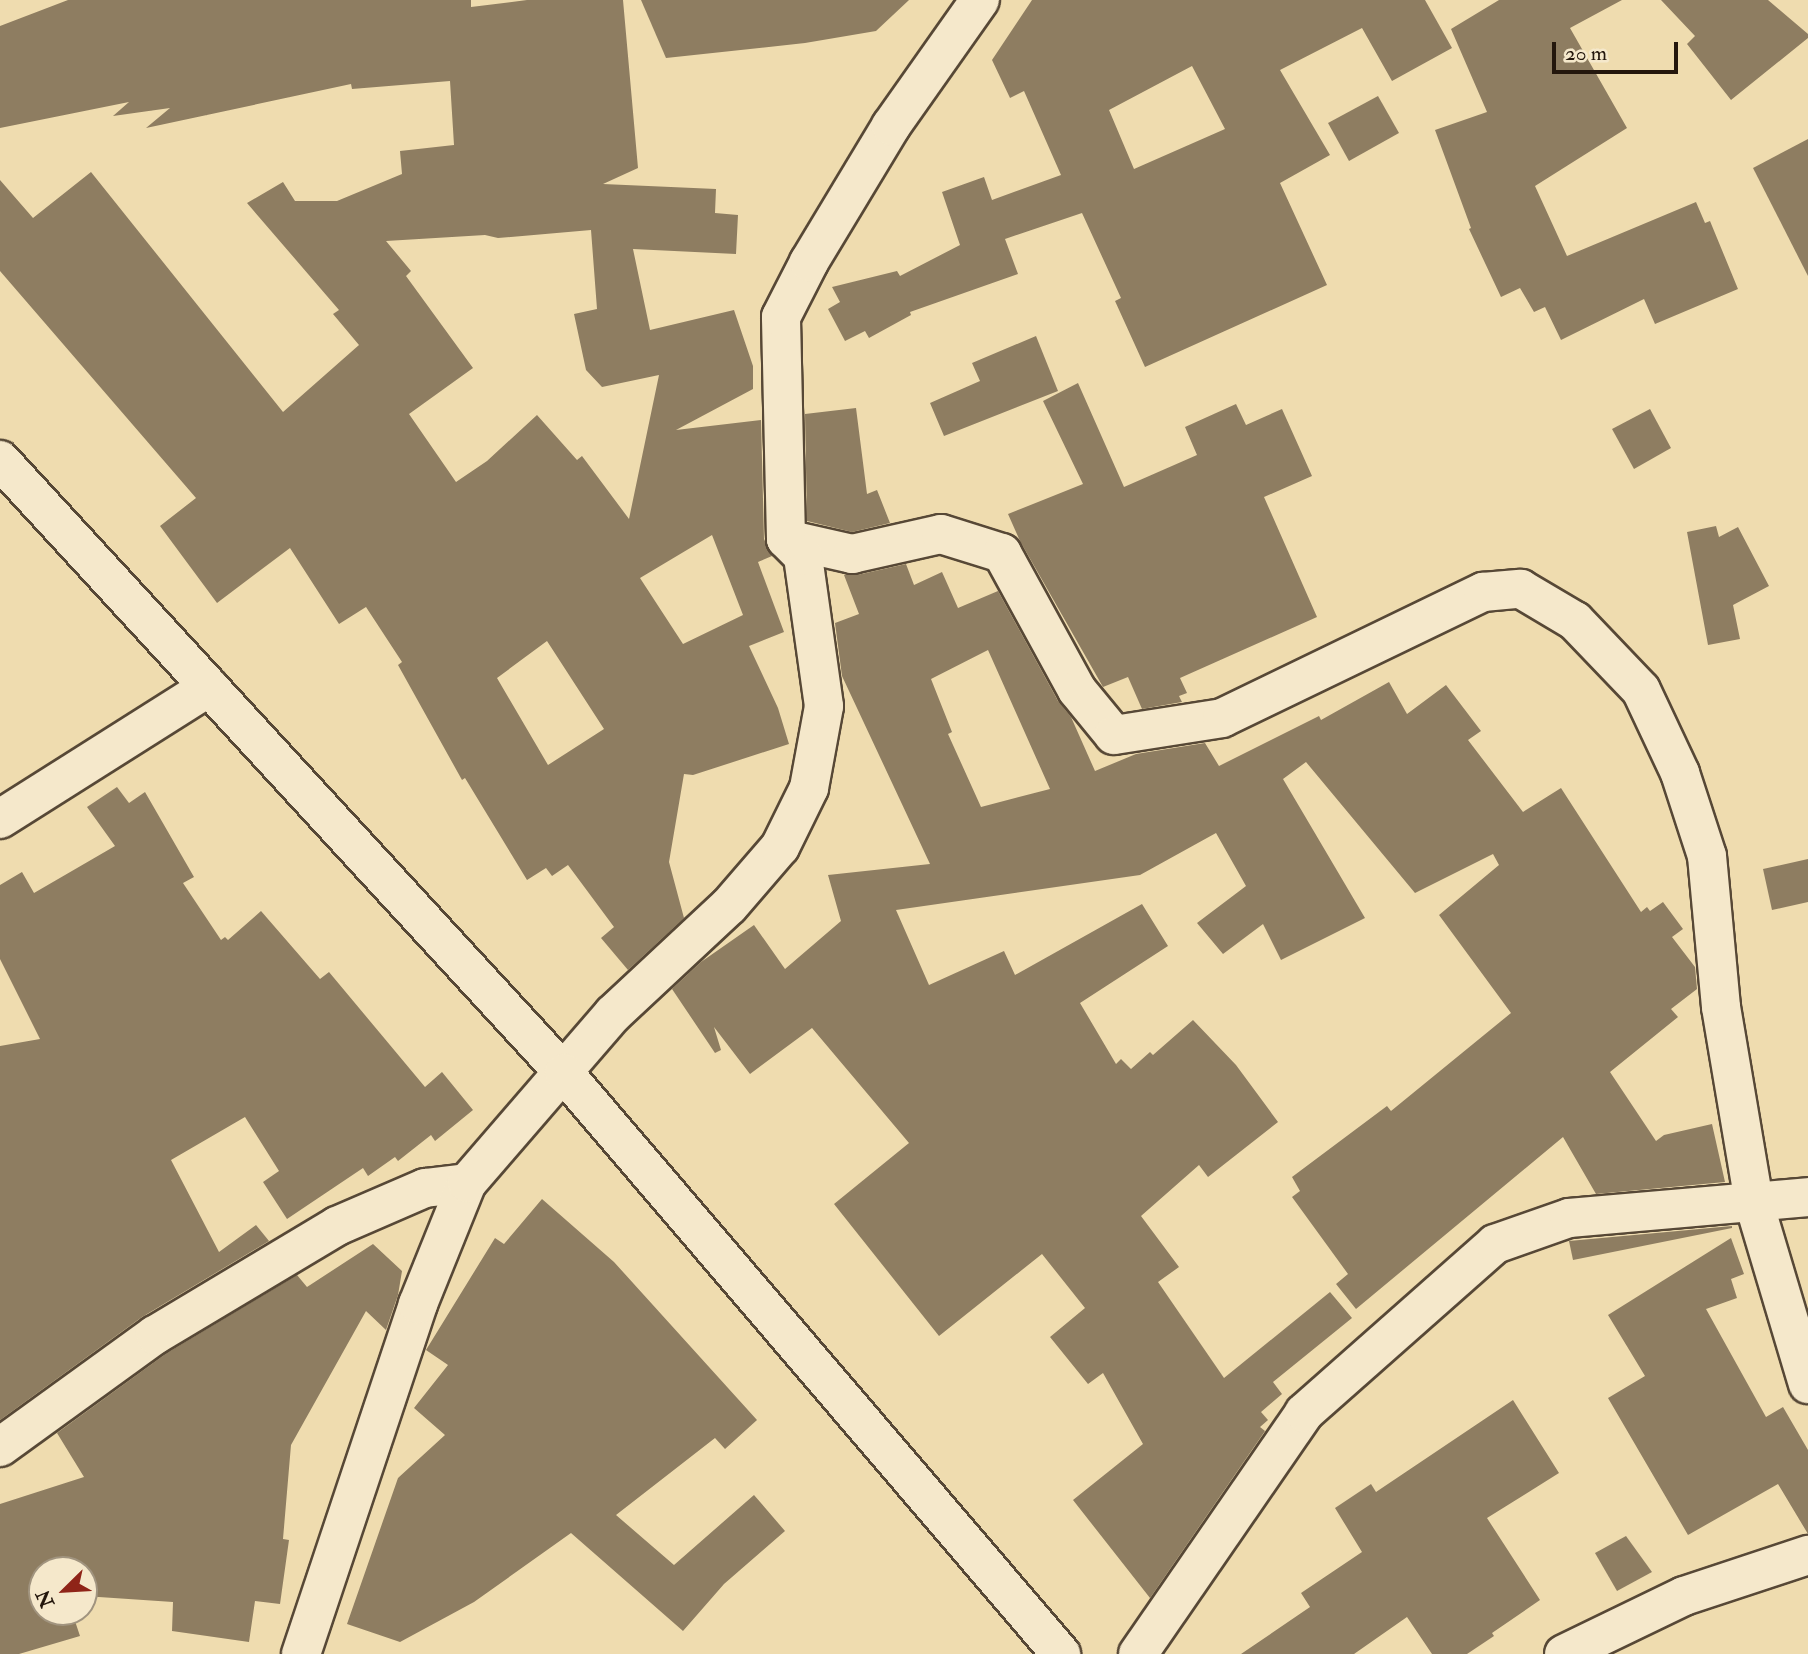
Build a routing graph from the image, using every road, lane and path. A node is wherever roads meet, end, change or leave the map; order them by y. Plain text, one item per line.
1 (980, 0) edge
2 (0, 460) edge
3 (786, 539) junction
4 (209, 687) junction
5 (0, 819) edge
6 (564, 1073) junction
7 (467, 1183) junction
8 (1808, 1197) edge
9 (1754, 1203) junction
10 (1808, 1384) edge
11 (0, 1447) edge
12 (1808, 1555) edge
13 (301, 1654) edge
14 (1061, 1654) edge
15 (1138, 1654) edge
16 (1564, 1654) edge

1 - 3 street
2 - 4 street
3 - 6 street
3 - 9 street
4 - 5 street
4 - 6 street
6 - 7 street
6 - 14 street
7 - 11 street
7 - 13 street
8 - 9 street
9 - 10 street
9 - 15 street
12 - 16 street

